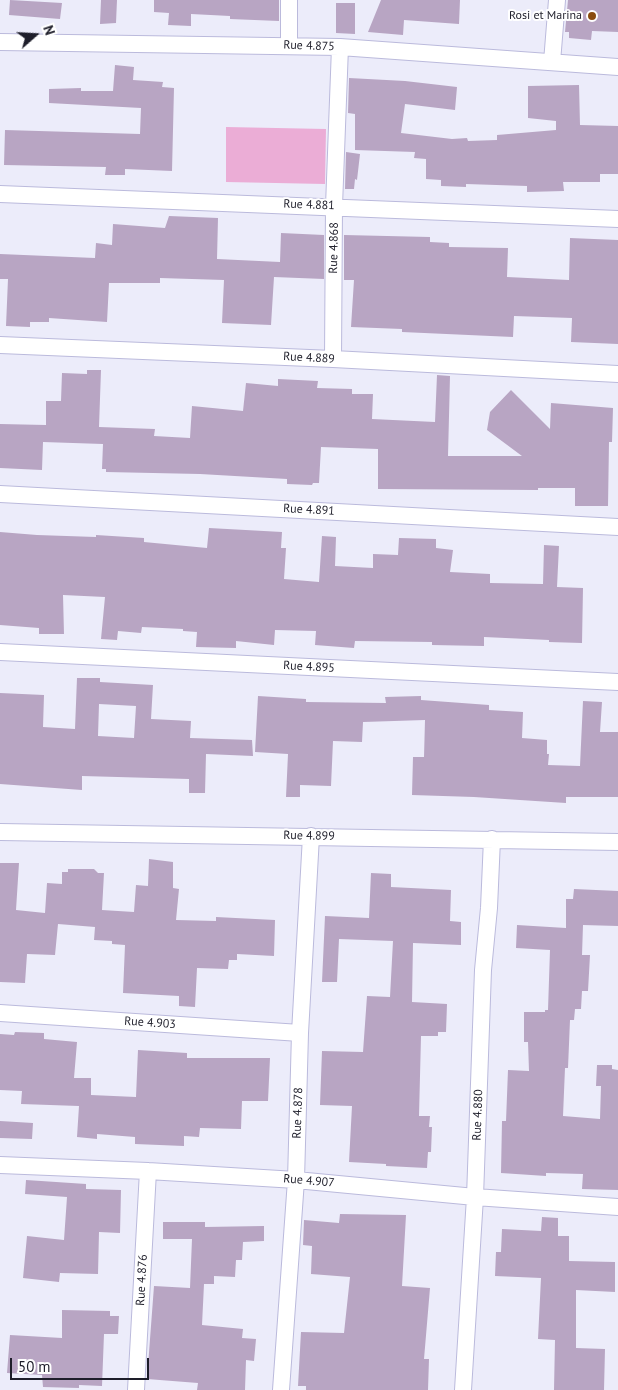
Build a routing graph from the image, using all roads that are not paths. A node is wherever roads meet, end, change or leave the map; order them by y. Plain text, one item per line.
1 (288, 0) edge
2 (557, 0) edge
3 (0, 42) edge
4 (289, 46) junction
5 (340, 47) junction
6 (552, 62) junction
7 (618, 67) edge
8 (0, 194) edge
9 (334, 206) junction
10 (618, 219) edge
11 (0, 345) edge
12 (333, 359) junction
13 (618, 374) edge
14 (0, 494) edge
15 (618, 526) edge
16 (0, 652) edge
17 (618, 682) edge
18 (0, 832) edge
19 (310, 836) junction
20 (492, 839) junction
21 (618, 842) edge
22 (0, 1013) edge
23 (300, 1033) junction
24 (0, 1165) edge
25 (148, 1170) junction
26 (296, 1180) junction
27 (475, 1197) junction
28 (618, 1206) edge
29 (136, 1390) edge
30 (281, 1390) edge
31 (463, 1390) edge

1 - 4 street
2 - 6 street
3 - 4 street, Rue 4.875
4 - 5 street, Rue 4.875
5 - 6 street, Rue 4.875
5 - 9 street, Rue 4.868
6 - 7 street, Rue 4.875
8 - 9 street, Rue 4.881
9 - 10 street, Rue 4.881
9 - 12 street, Rue 4.868
11 - 12 street, Rue 4.889
12 - 13 street, Rue 4.889
14 - 15 street, Rue 4.891
16 - 17 street, Rue 4.895
18 - 19 street, Rue 4.899
19 - 20 street, Rue 4.899
19 - 23 street, Rue 4.878
20 - 21 street, Rue 4.899
20 - 27 street, Rue 4.880
22 - 23 street, Rue 4.903
23 - 26 street, Rue 4.878
24 - 25 street, Rue 4.907
25 - 26 street, Rue 4.907
25 - 29 street, Rue 4.876
26 - 27 street, Rue 4.907
26 - 30 street, Rue 4.878
27 - 28 street, Rue 4.907
27 - 31 street, Rue 4.880

